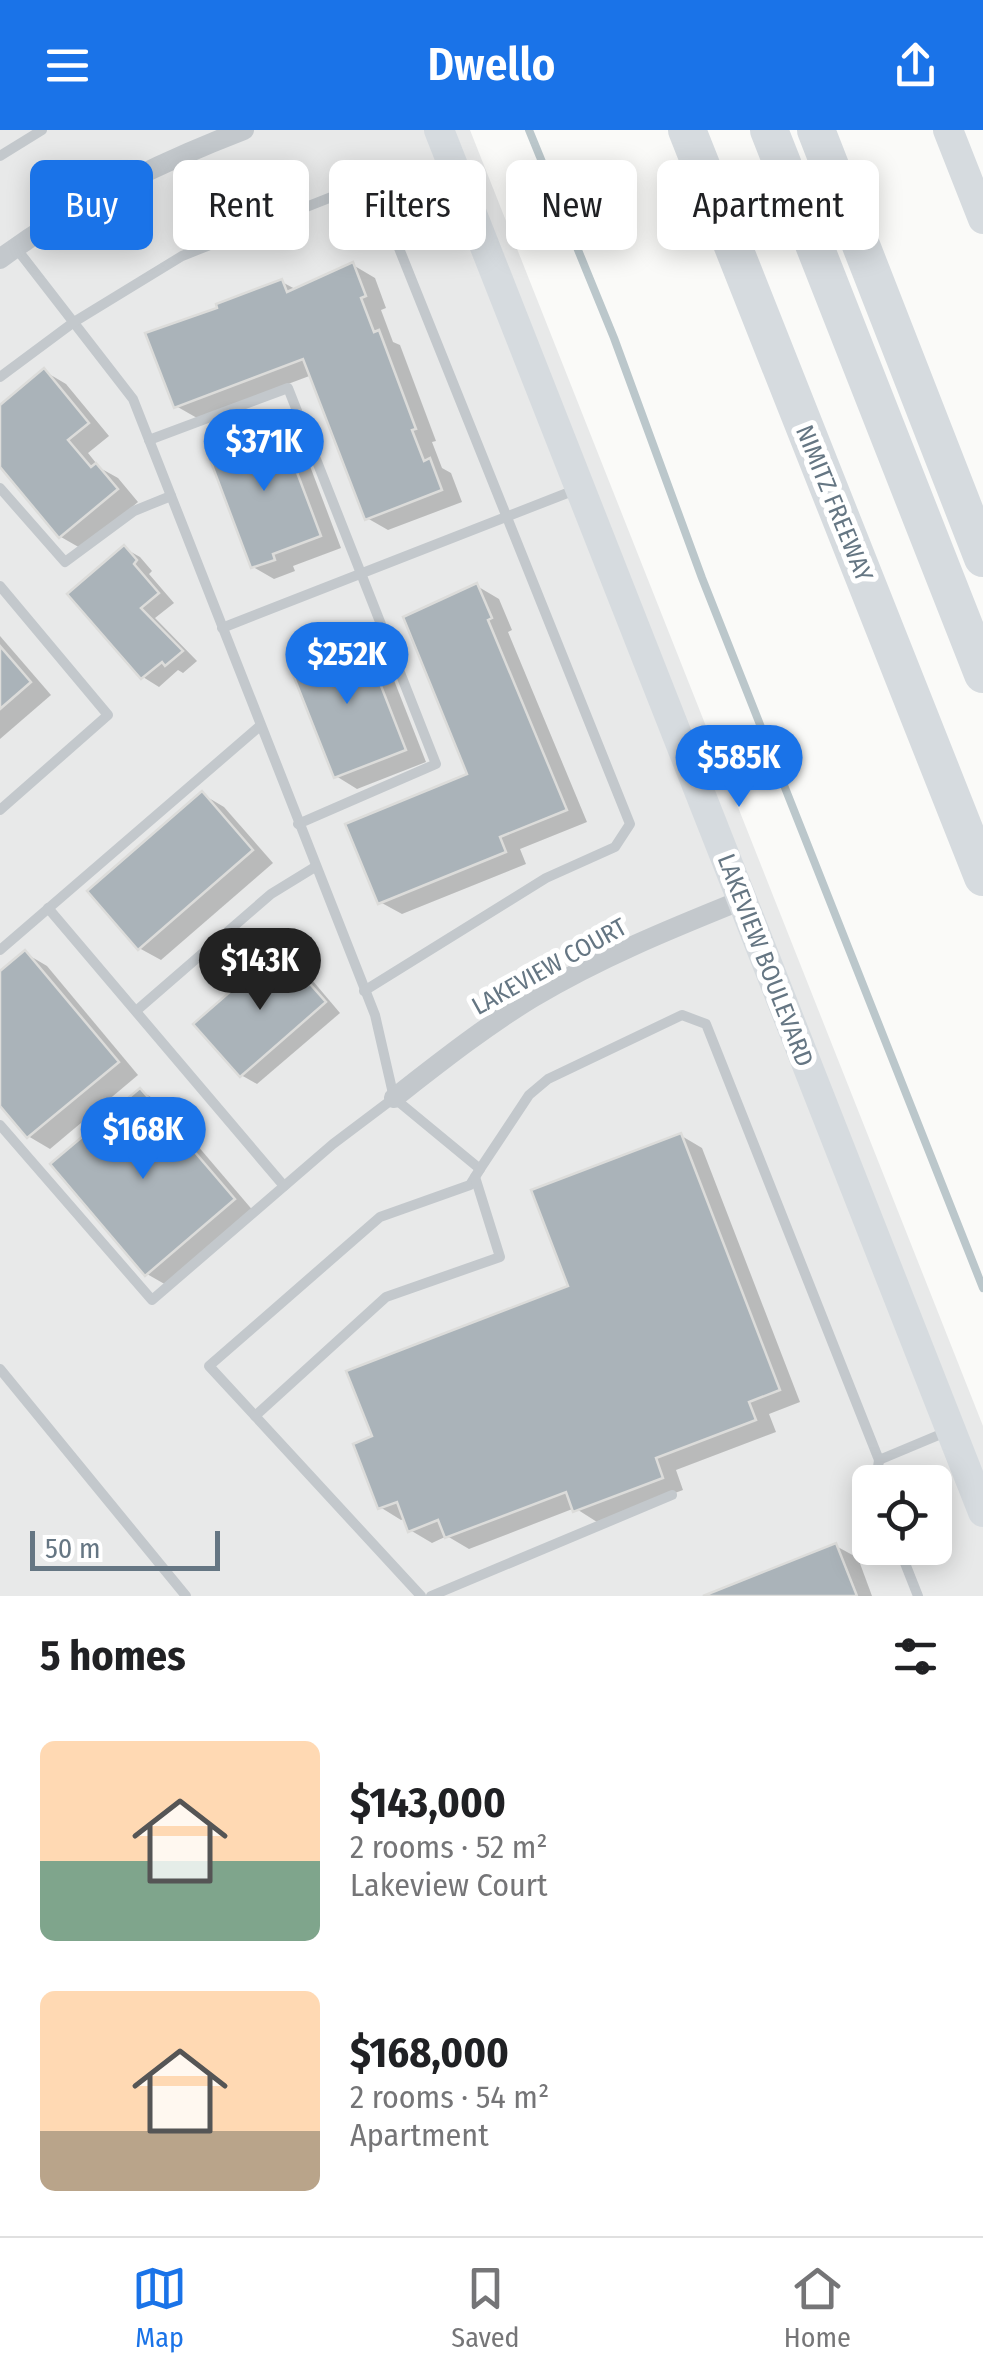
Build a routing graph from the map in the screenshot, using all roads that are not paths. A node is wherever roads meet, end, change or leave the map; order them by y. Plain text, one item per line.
1 (42, 130) edge
2 (244, 130) edge
3 (439, 130) edge
4 (687, 130) edge
5 (769, 130) edge
6 (816, 130) edge
7 (948, 130) edge
8 (213, 136) edge
9 (0, 156) edge
10 (983, 219) edge
11 (8, 253) edge
12 (74, 322) junction
13 (0, 377) edge
14 (150, 440) junction
15 (0, 488) edge
16 (580, 488) junction
17 (171, 496) junction
18 (506, 516) junction
19 (983, 558) edge
20 (361, 574) junction
21 (0, 586) edge
22 (222, 628) junction
23 (983, 674) edge
24 (260, 726) junction
25 (0, 810) edge
26 (298, 824) junction
27 (314, 867) junction
28 (983, 876) edge
29 (742, 900) junction
30 (48, 908) junction
31 (0, 950) edge
32 (364, 991) junction
33 (136, 1011) junction
34 (394, 1098) junction
35 (0, 1125) edge
36 (477, 1173) junction
37 (284, 1186) junction
38 (0, 1369) edge
39 (255, 1416) junction
40 (951, 1430) junction
41 (878, 1460) junction
42 (878, 1465) edge
43 (672, 1495) dead end
44 (983, 1512) edge
45 (906, 1565) edge
46 (179, 1593) edge
47 (420, 1596) edge
48 (431, 1596) edge
49 (918, 1596) edge

1 - 9 lane
2 - 8 street
3 - 16 street, LAKEVIEW BOULEVARD
4 - 28 highway, NIMITZ FREEWAY
5 - 23 highway
6 - 19 highway
7 - 10 street
8 - 11 street
11 - 12 lane
12 - 13 lane
12 - 14 lane
12 - 18 lane
14 - 17 lane
14 - 20 lane
15 - 17 lane
16 - 18 lane
16 - 29 street, LAKEVIEW BOULEVARD
17 - 22 lane
18 - 20 lane
18 - 32 lane
20 - 22 lane
20 - 26 lane
21 - 25 lane
22 - 24 lane
24 - 26 lane
24 - 30 lane
26 - 27 lane
27 - 32 lane
27 - 33 lane
29 - 34 street, LAKEVIEW COURT
29 - 40 street, LAKEVIEW BOULEVARD
30 - 31 lane
30 - 33 lane
32 - 34 lane
33 - 37 lane
34 - 36 lane
34 - 37 lane
35 - 37 lane
36 - 39 lane
36 - 39 lane
36 - 41 lane
38 - 46 lane
39 - 47 lane
40 - 41 lane
40 - 44 street, LAKEVIEW BOULEVARD
41 - 42 lane
43 - 48 lane
45 - 49 lane

